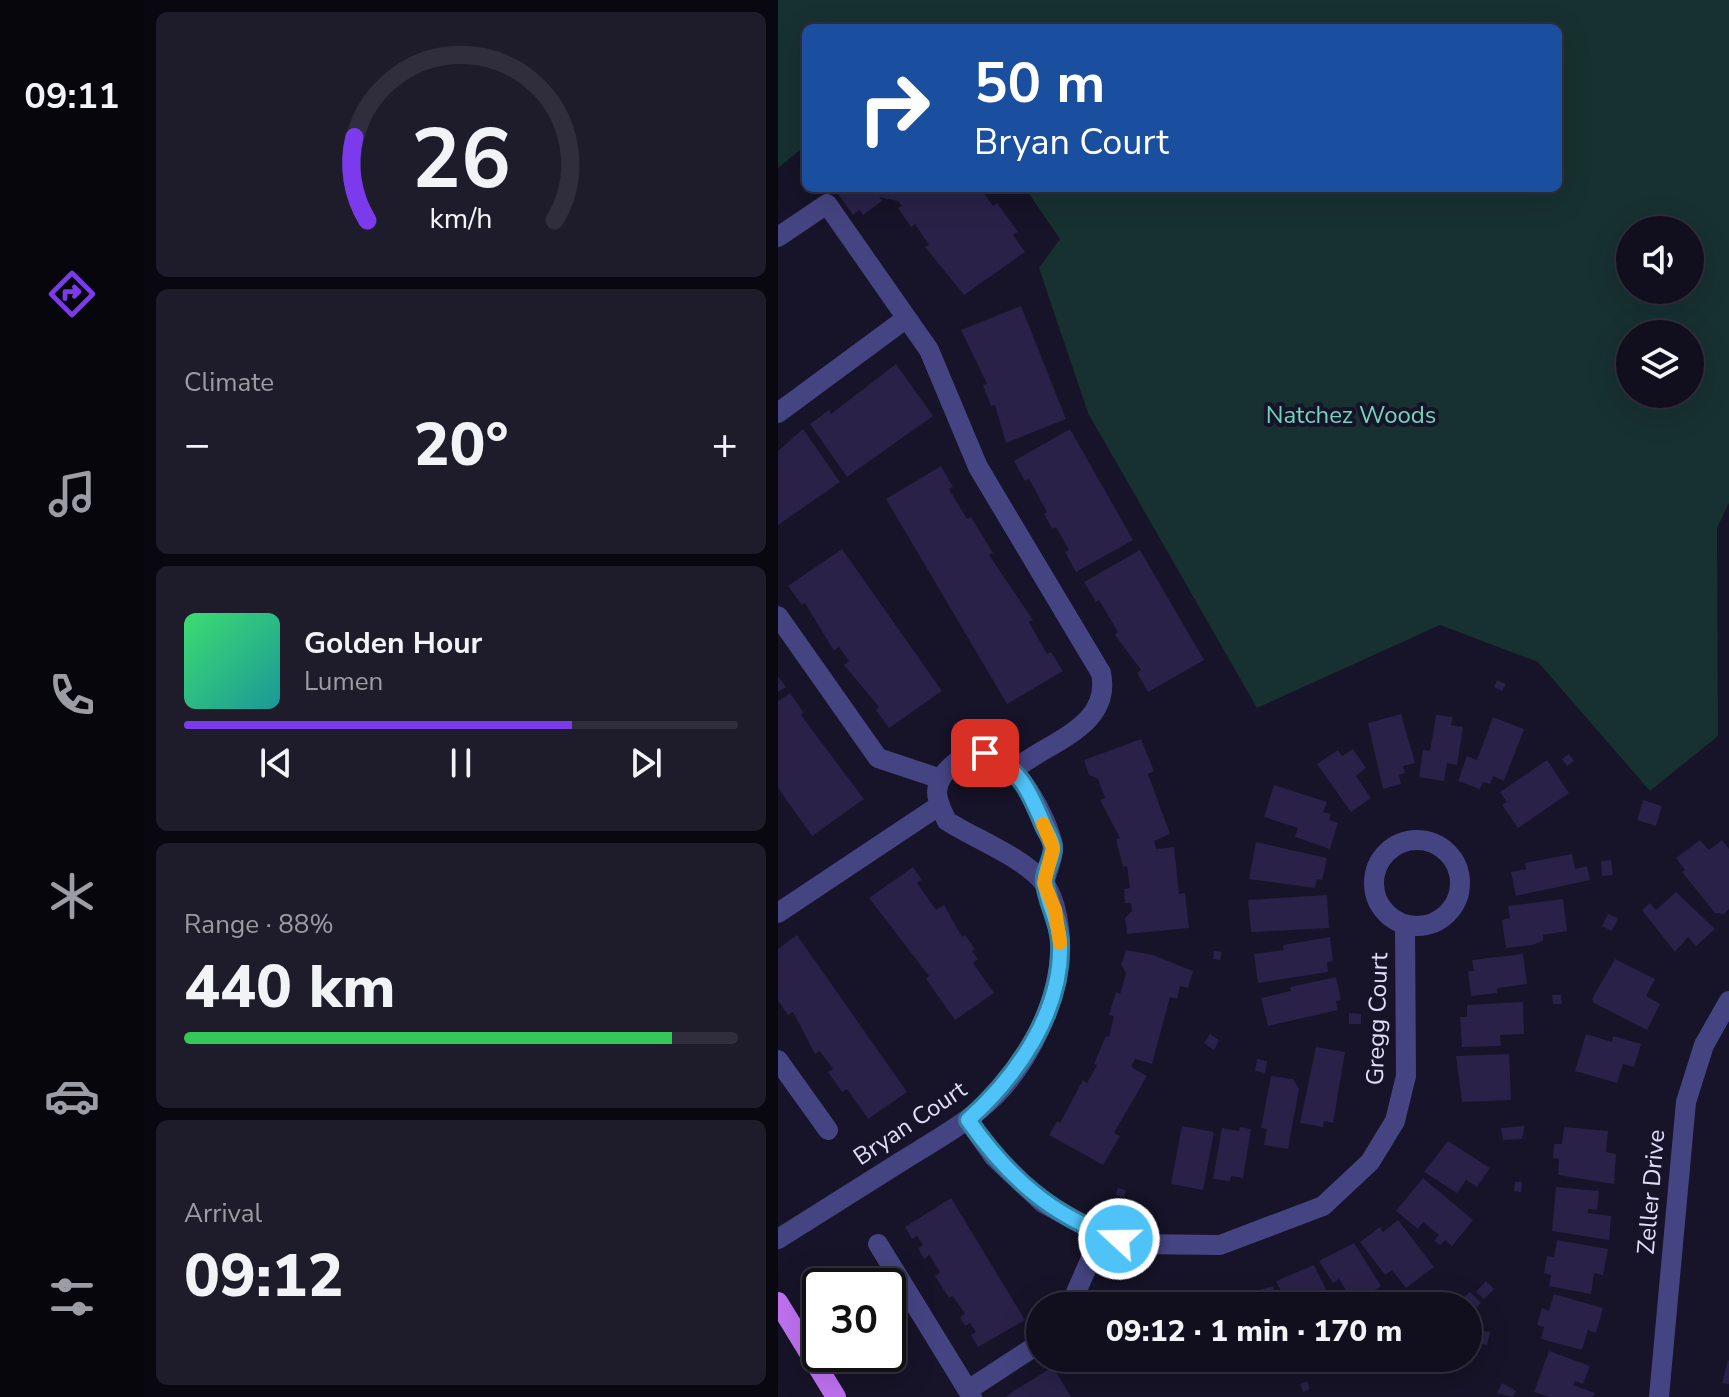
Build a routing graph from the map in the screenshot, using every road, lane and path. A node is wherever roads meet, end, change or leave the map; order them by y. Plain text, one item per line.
1 (778, 237) edge
2 (904, 320) junction
3 (778, 413) edge
4 (778, 616) edge
5 (1015, 769) junction
6 (941, 779) junction
7 (940, 805) junction
8 (1044, 883) junction
9 (778, 913) edge
10 (1405, 925) junction
11 (1729, 1001) edge
12 (778, 1060) edge
13 (968, 1120) junction
14 (828, 1130) dead end
15 (1102, 1233) junction
16 (778, 1239) edge
17 (878, 1244) dead end
18 (1076, 1292) edge
19 (778, 1302) edge
20 (1026, 1353) edge
21 (970, 1394) edge
22 (836, 1397) edge
23 (1659, 1397) edge

1 - 2 street
2 - 3 street
2 - 5 street
4 - 6 street
5 - 6 street
5 - 8 street, Bryan Court
6 - 7 street
7 - 8 street
7 - 9 street
8 - 13 street, Bryan Court
10 - 10 street, Gregg Court
10 - 15 street, Gregg Court
11 - 23 street, Zeller Drive
12 - 14 street
13 - 15 street, Gregg Court
13 - 16 street, Bryan Court
15 - 18 street
17 - 21 street
19 - 22 main road
20 - 21 street

